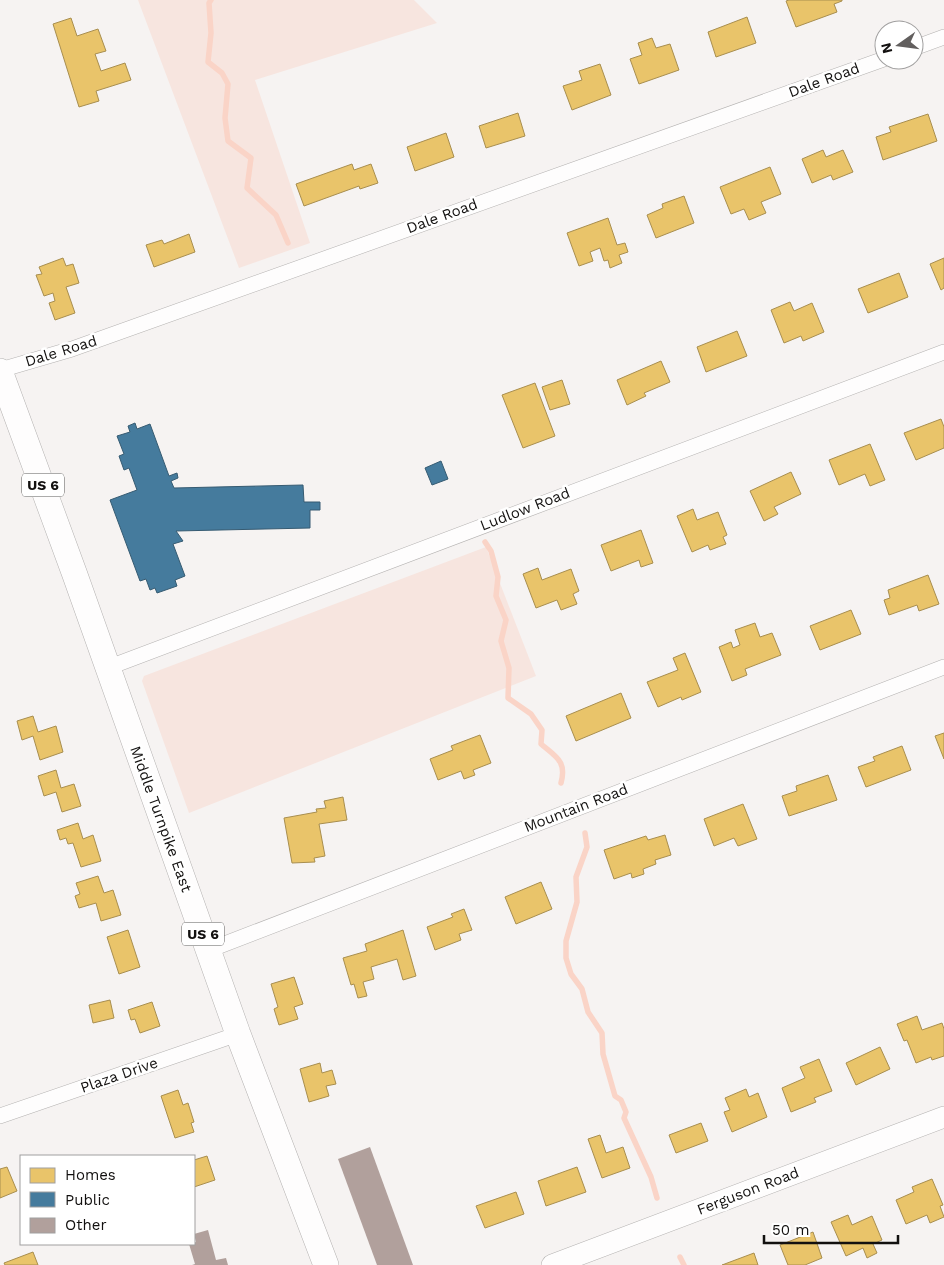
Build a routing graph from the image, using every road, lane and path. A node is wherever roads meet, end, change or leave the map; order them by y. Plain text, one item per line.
1 (944, 37) edge
2 (924, 44) edge
3 (874, 63) edge
4 (944, 352) edge
5 (0, 370) edge
6 (107, 668) junction
7 (944, 668) edge
8 (208, 950) junction
9 (238, 1034) junction
10 (0, 1116) edge
11 (944, 1117) edge
12 (326, 1265) edge
13 (552, 1265) edge

1 - 2 street
3 - 5 street, Dale Road
4 - 6 street, Ludlow Road
5 - 6 main road, Middle Turnpike East / US 6
6 - 8 main road, Middle Turnpike East / US 6
7 - 8 street, Mountain Road
8 - 9 main road, Middle Turnpike East / US 6
9 - 10 street, Plaza Drive
9 - 12 main road, Middle Turnpike East / US 6
11 - 13 street, Ferguson Road

